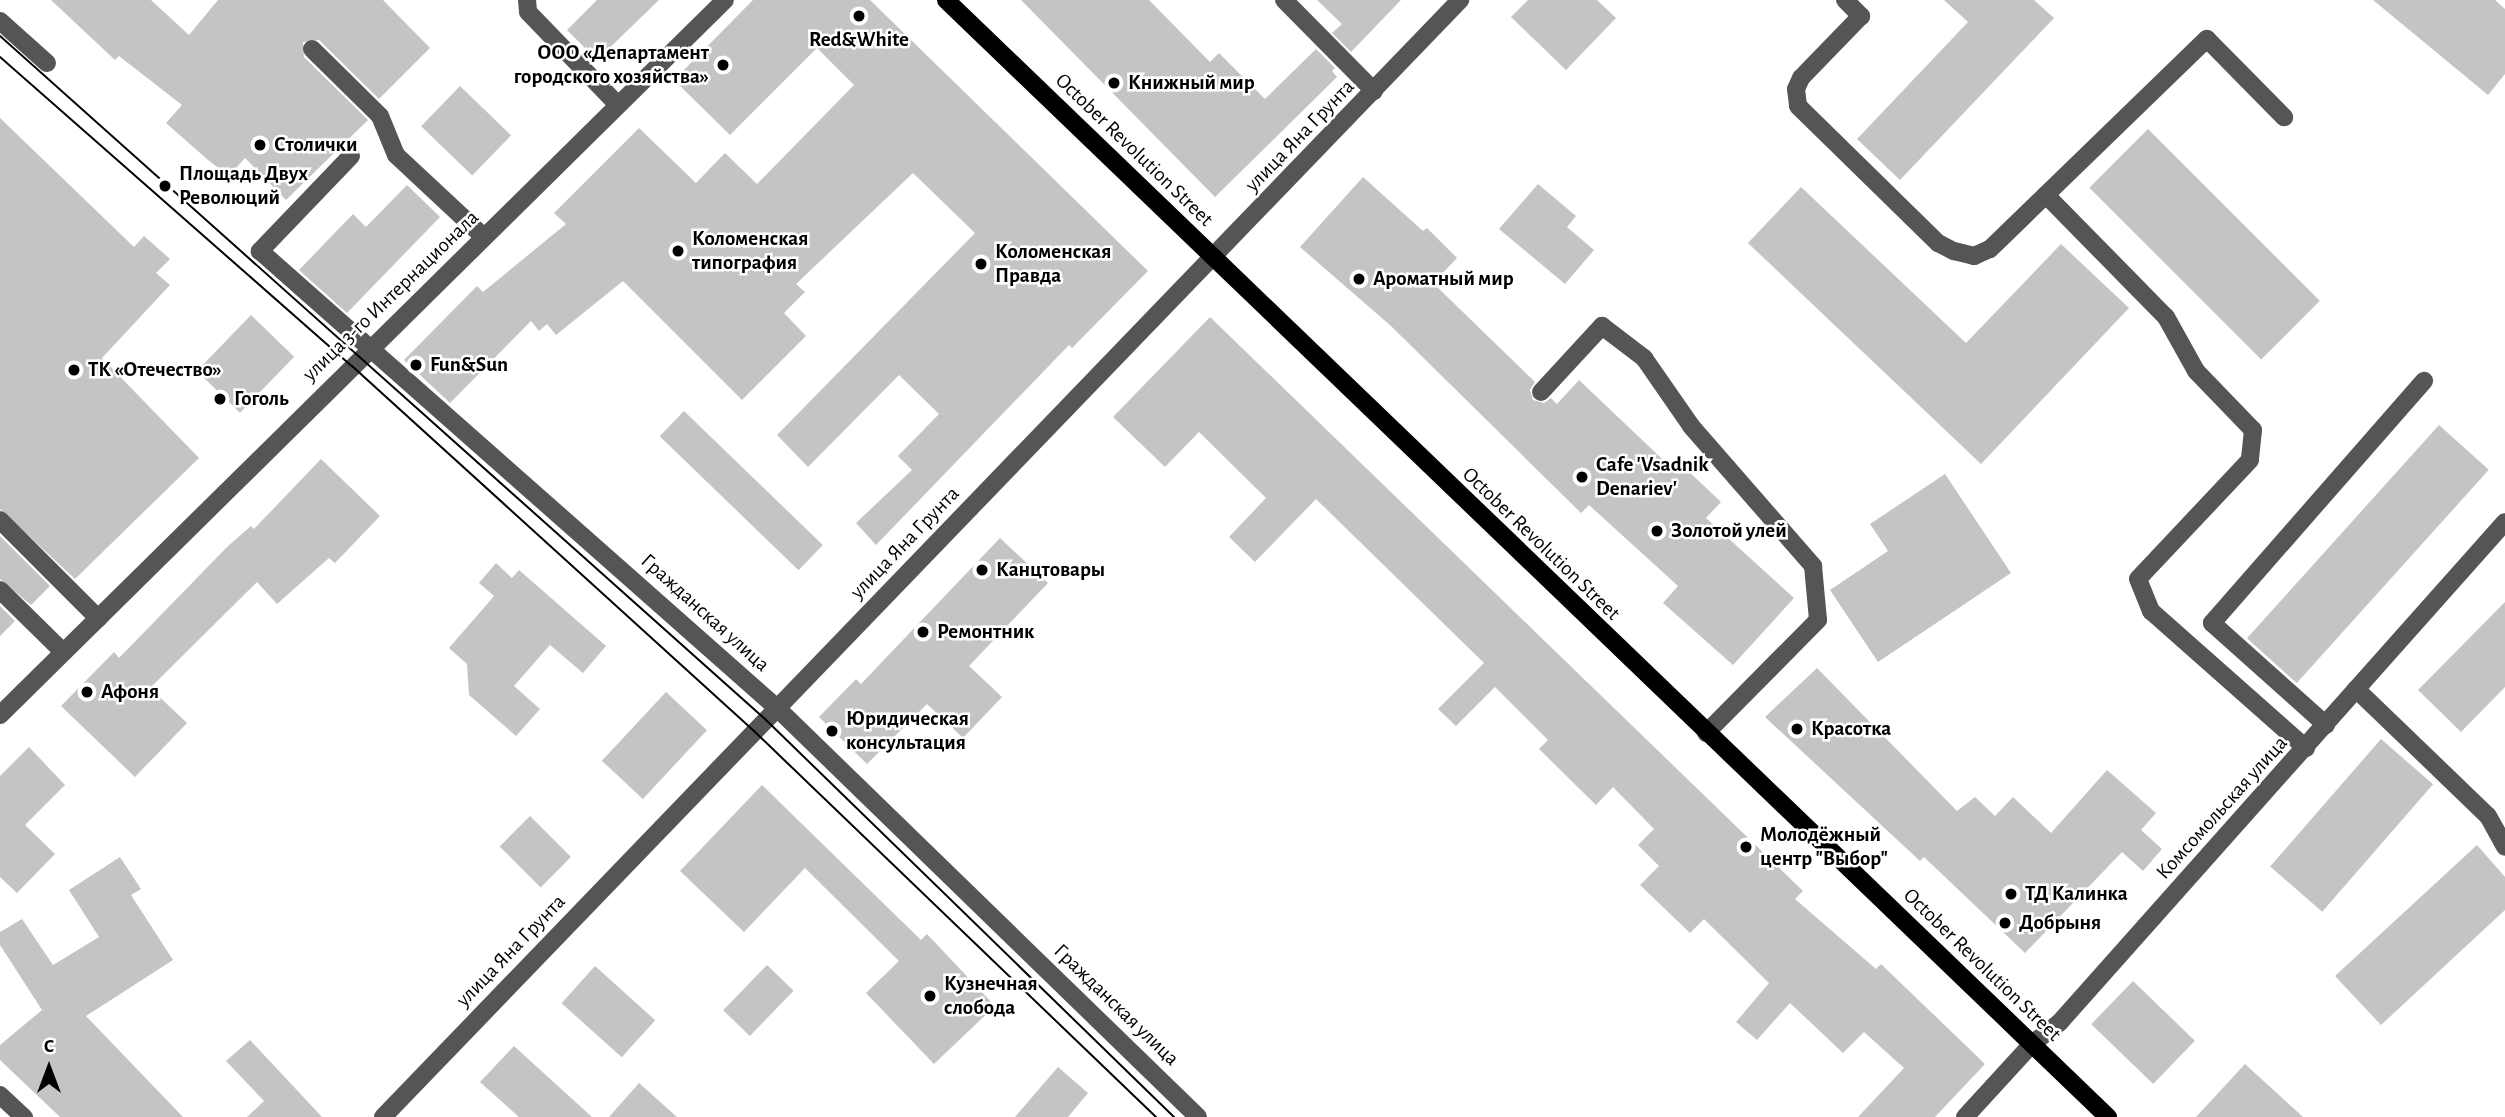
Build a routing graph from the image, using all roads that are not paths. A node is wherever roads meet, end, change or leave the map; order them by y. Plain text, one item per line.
1 (527, 0) edge
2 (725, 0) edge
3 (946, 0) edge
4 (1284, 0) edge
5 (1460, 0) edge
6 (1846, 0) edge
7 (0, 21) edge
8 (312, 49) dead end
9 (47, 63) dead end
10 (1374, 91) junction
11 (618, 105) junction
12 (2284, 117) dead end
13 (351, 156) dead end
14 (2046, 195) junction
15 (484, 237) junction
16 (1213, 259) junction
17 (371, 346) junction
18 (2424, 381) dead end
19 (1541, 392) dead end
20 (0, 520) edge
21 (2505, 522) edge
22 (0, 590) edge
23 (98, 618) junction
24 (63, 652) junction
25 (2356, 689) junction
26 (777, 708) junction
27 (0, 715) edge
28 (2326, 725) junction
29 (1706, 733) junction
30 (2306, 748) junction
31 (2505, 847) edge
32 (2032, 1044) junction
33 (0, 1095) edge
34 (24, 1117) edge
35 (383, 1117) edge
36 (1198, 1117) edge
37 (1965, 1117) edge
38 (2108, 1117) edge

1 - 11 street
2 - 11 street, улица 3-го Интернационала
3 - 16 main road, October Revolution Street
4 - 10 street
5 - 10 street, улица Яна Грунта
6 - 14 street
7 - 9 street
8 - 15 street
10 - 16 street, улица Яна Грунта
11 - 15 street, улица 3-го Интернационала
12 - 14 street
13 - 17 street, Гражданская улица
14 - 30 street
15 - 17 street, улица 3-го Интернационала
16 - 26 street, улица Яна Грунта
16 - 29 main road, October Revolution Street
17 - 23 street, улица 3-го Интернационала
17 - 26 street, Гражданская улица
18 - 28 street
19 - 29 street
20 - 23 street
21 - 25 street, Комсомольская улица
22 - 24 street
23 - 24 street, улица 3-го Интернационала
24 - 27 street, улица 3-го Интернационала
25 - 28 street, Комсомольская улица
25 - 31 street
26 - 35 street, улица Яна Грунта
26 - 36 street, Гражданская улица
28 - 30 street, Комсомольская улица
29 - 32 main road, October Revolution Street
30 - 32 street, Комсомольская улица
32 - 37 street, Комсомольская улица
32 - 38 main road, October Revolution Street
33 - 34 street

